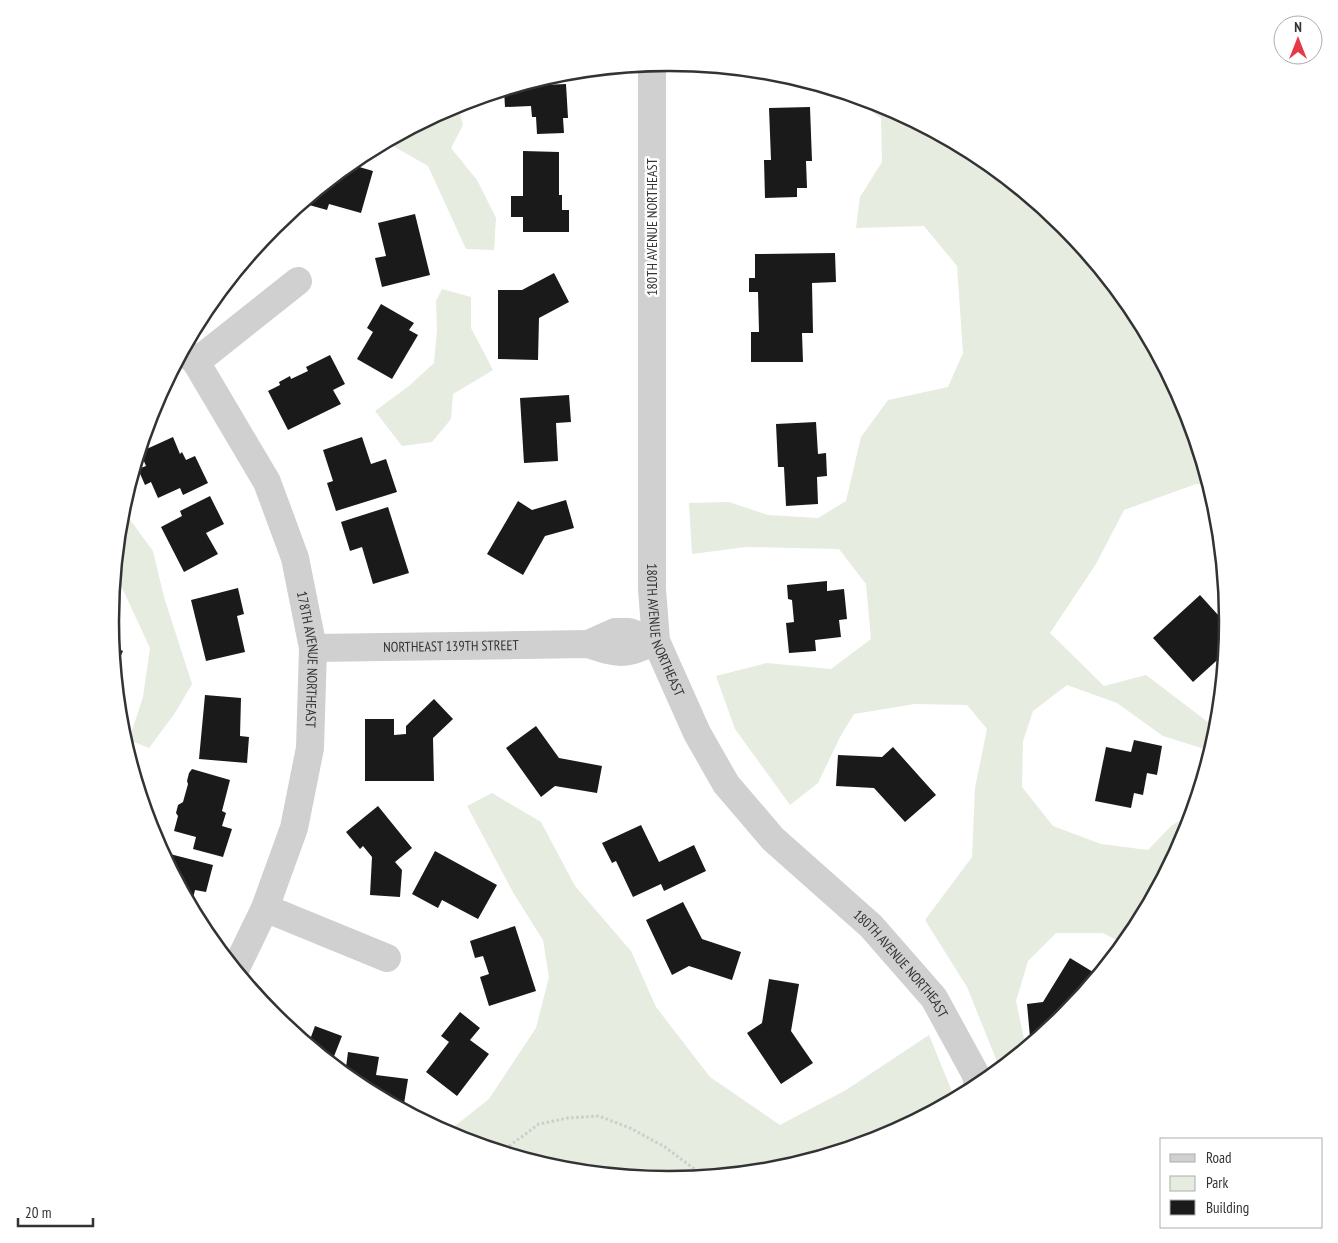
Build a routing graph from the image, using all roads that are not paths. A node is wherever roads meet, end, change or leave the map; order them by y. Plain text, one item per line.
1 (652, 71) edge
2 (298, 281) dead end
3 (190, 356) edge
4 (656, 641) junction
5 (314, 648) junction
6 (265, 908) junction
7 (387, 958) dead end
8 (238, 963) edge
9 (977, 1078) edge

1 - 4 street, 180TH AVENUE NORTHEAST
2 - 3 street
3 - 5 street, 178TH AVENUE NORTHEAST
4 - 5 street, NORTHEAST 139TH STREET
4 - 9 street, 180TH AVENUE NORTHEAST
5 - 6 street, 178TH AVENUE NORTHEAST
6 - 7 street
6 - 8 street, 178TH AVENUE NORTHEAST

